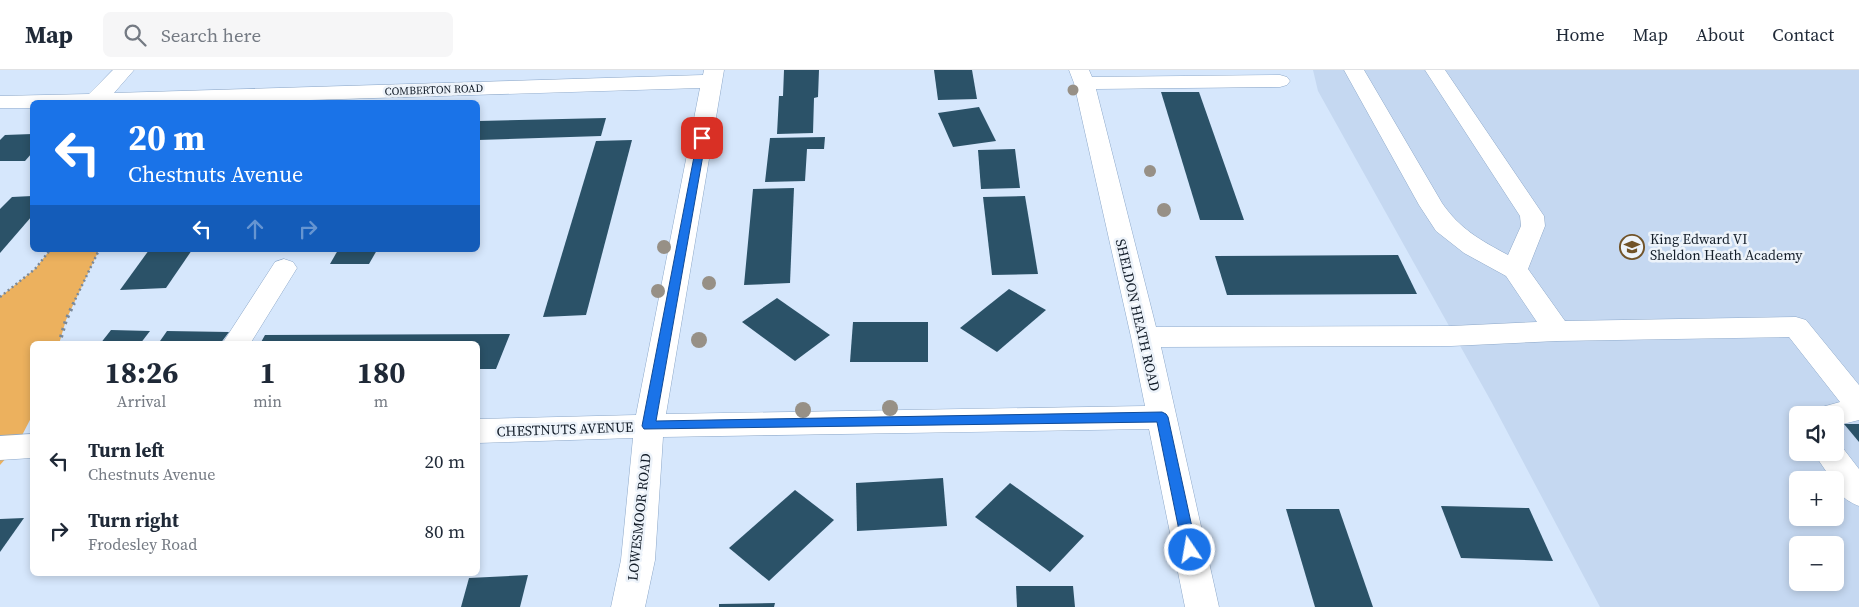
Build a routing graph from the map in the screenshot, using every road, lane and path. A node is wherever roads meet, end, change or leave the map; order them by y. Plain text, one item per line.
1 (124, 70) edge
2 (1354, 70) edge
3 (1435, 70) edge
4 (713, 75) edge
5 (1082, 76) edge
6 (1280, 81) dead end
7 (96, 100) joint
8 (23, 101) junction
9 (30, 101) edge
10 (0, 102) edge
11 (0, 122) edge
12 (48, 252) edge
13 (98, 252) edge
14 (284, 268) dead end
15 (1516, 270) junction
16 (0, 297) edge
17 (1557, 331) junction
18 (1145, 337) junction
19 (60, 341) edge
20 (238, 341) edge
21 (1844, 413) edge
22 (1162, 417) junction
23 (649, 426) junction
24 (480, 431) edge
25 (30, 446) edge
26 (0, 448) edge
27 (1835, 461) edge
28 (1859, 492) edge
29 (628, 607) edge
30 (1202, 607) edge

1 - 7 street
2 - 15 street
3 - 15 street
4 - 7 street, COMBERTON ROAD
4 - 23 street, LOWESMOOR ROAD
5 - 6 street, SHELDON HEATH ROAD
5 - 18 street, SHELDON HEATH ROAD
8 - 9 street, COMBERTON ROAD
8 - 10 street, COMBERTON ROAD
8 - 11 street
12 - 16 path
13 - 19 path
14 - 20 street
15 - 17 street
17 - 18 street
17 - 21 street
18 - 22 street, SHELDON HEATH ROAD
22 - 23 street, CHESTNUTS AVENUE
22 - 30 street, SHELDON HEATH ROAD
23 - 24 street, CHESTNUTS AVENUE
23 - 29 street, LOWESMOOR ROAD
25 - 26 street
27 - 28 street

